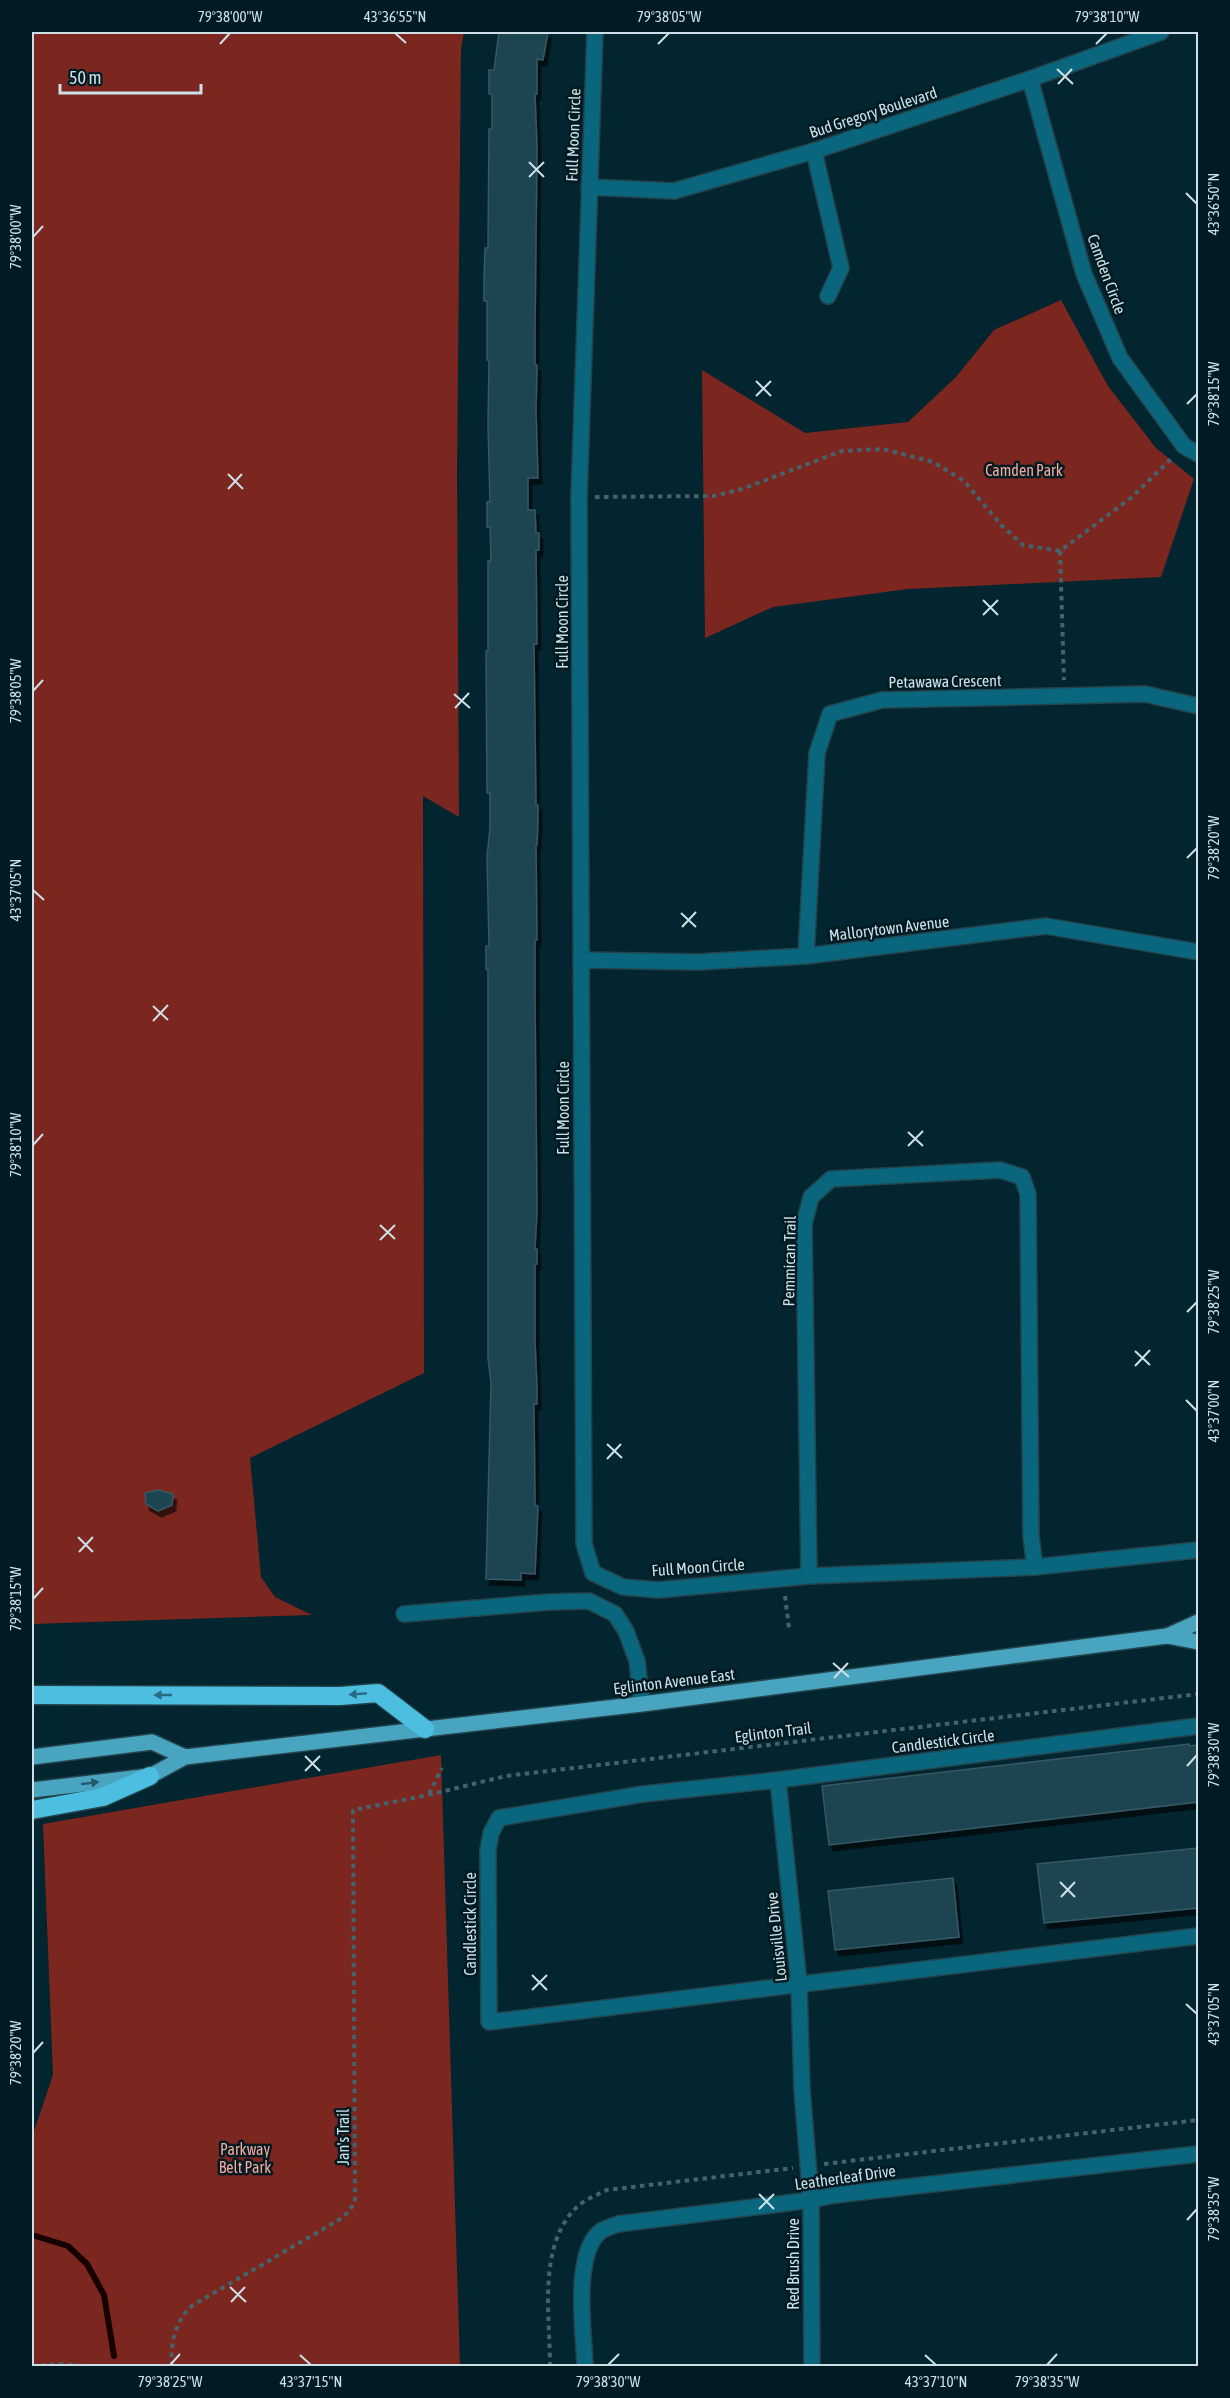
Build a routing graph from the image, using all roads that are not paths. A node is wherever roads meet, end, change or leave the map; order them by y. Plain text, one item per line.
1 (595, 32) edge
2 (1161, 32) edge
3 (1030, 79) junction
4 (814, 151) junction
5 (589, 187) junction
6 (828, 296) dead end
7 (1198, 454) edge
8 (1198, 706) edge
9 (1198, 952) edge
10 (806, 956) junction
11 (580, 960) junction
12 (1198, 1550) edge
13 (1035, 1567) junction
14 (809, 1576) junction
15 (404, 1614) dead end
16 (1198, 1622) edge
17 (1167, 1636) junction
18 (1198, 1642) edge
19 (32, 1695) edge
20 (642, 1704) junction
21 (1198, 1726) edge
22 (425, 1729) junction
23 (32, 1757) edge
24 (185, 1757) junction
25 (150, 1776) junction
26 (778, 1780) junction
27 (32, 1790) edge
28 (32, 1810) edge
29 (1198, 1936) edge
30 (799, 1984) junction
31 (802, 2090) joint
32 (1198, 2154) edge
33 (811, 2200) junction
34 (585, 2367) edge
35 (812, 2367) edge

1 - 5 street, Full Moon Circle
2 - 3 street, Bud Gregory Boulevard
3 - 4 street, Bud Gregory Boulevard
3 - 7 street, Camden Circle
4 - 5 street, Bud Gregory Boulevard
4 - 6 street
5 - 11 street, Full Moon Circle
8 - 10 street, Petawawa Crescent
9 - 10 street, Mallorytown Avenue
10 - 11 street, Mallorytown Avenue
11 - 14 street, Full Moon Circle
12 - 13 street, Full Moon Circle
13 - 14 street, Full Moon Circle
13 - 14 street, Pemmican Trail
15 - 20 street
16 - 17 main road, Eglinton Avenue East
17 - 18 main road, Eglinton Avenue East
17 - 20 main road, Eglinton Avenue East
22 -> 19 highway
20 - 22 main road, Eglinton Avenue East
21 - 26 street, Candlestick Circle
22 - 24 main road, Eglinton Avenue East
23 - 24 main road
24 - 25 main road, Eglinton Avenue East
27 -> 25 main road, Eglinton Avenue East
25 - 28 highway
26 - 30 street, Louisville Drive
26 - 30 street, Candlestick Circle
29 - 30 street, Candlestick Circle
30 - 31 street, Louisville Drive
31 - 33 street, Red Brush Drive
32 - 33 street, Leatherleaf Drive
33 - 34 street, Leatherleaf Drive
33 - 35 street, Red Brush Drive

